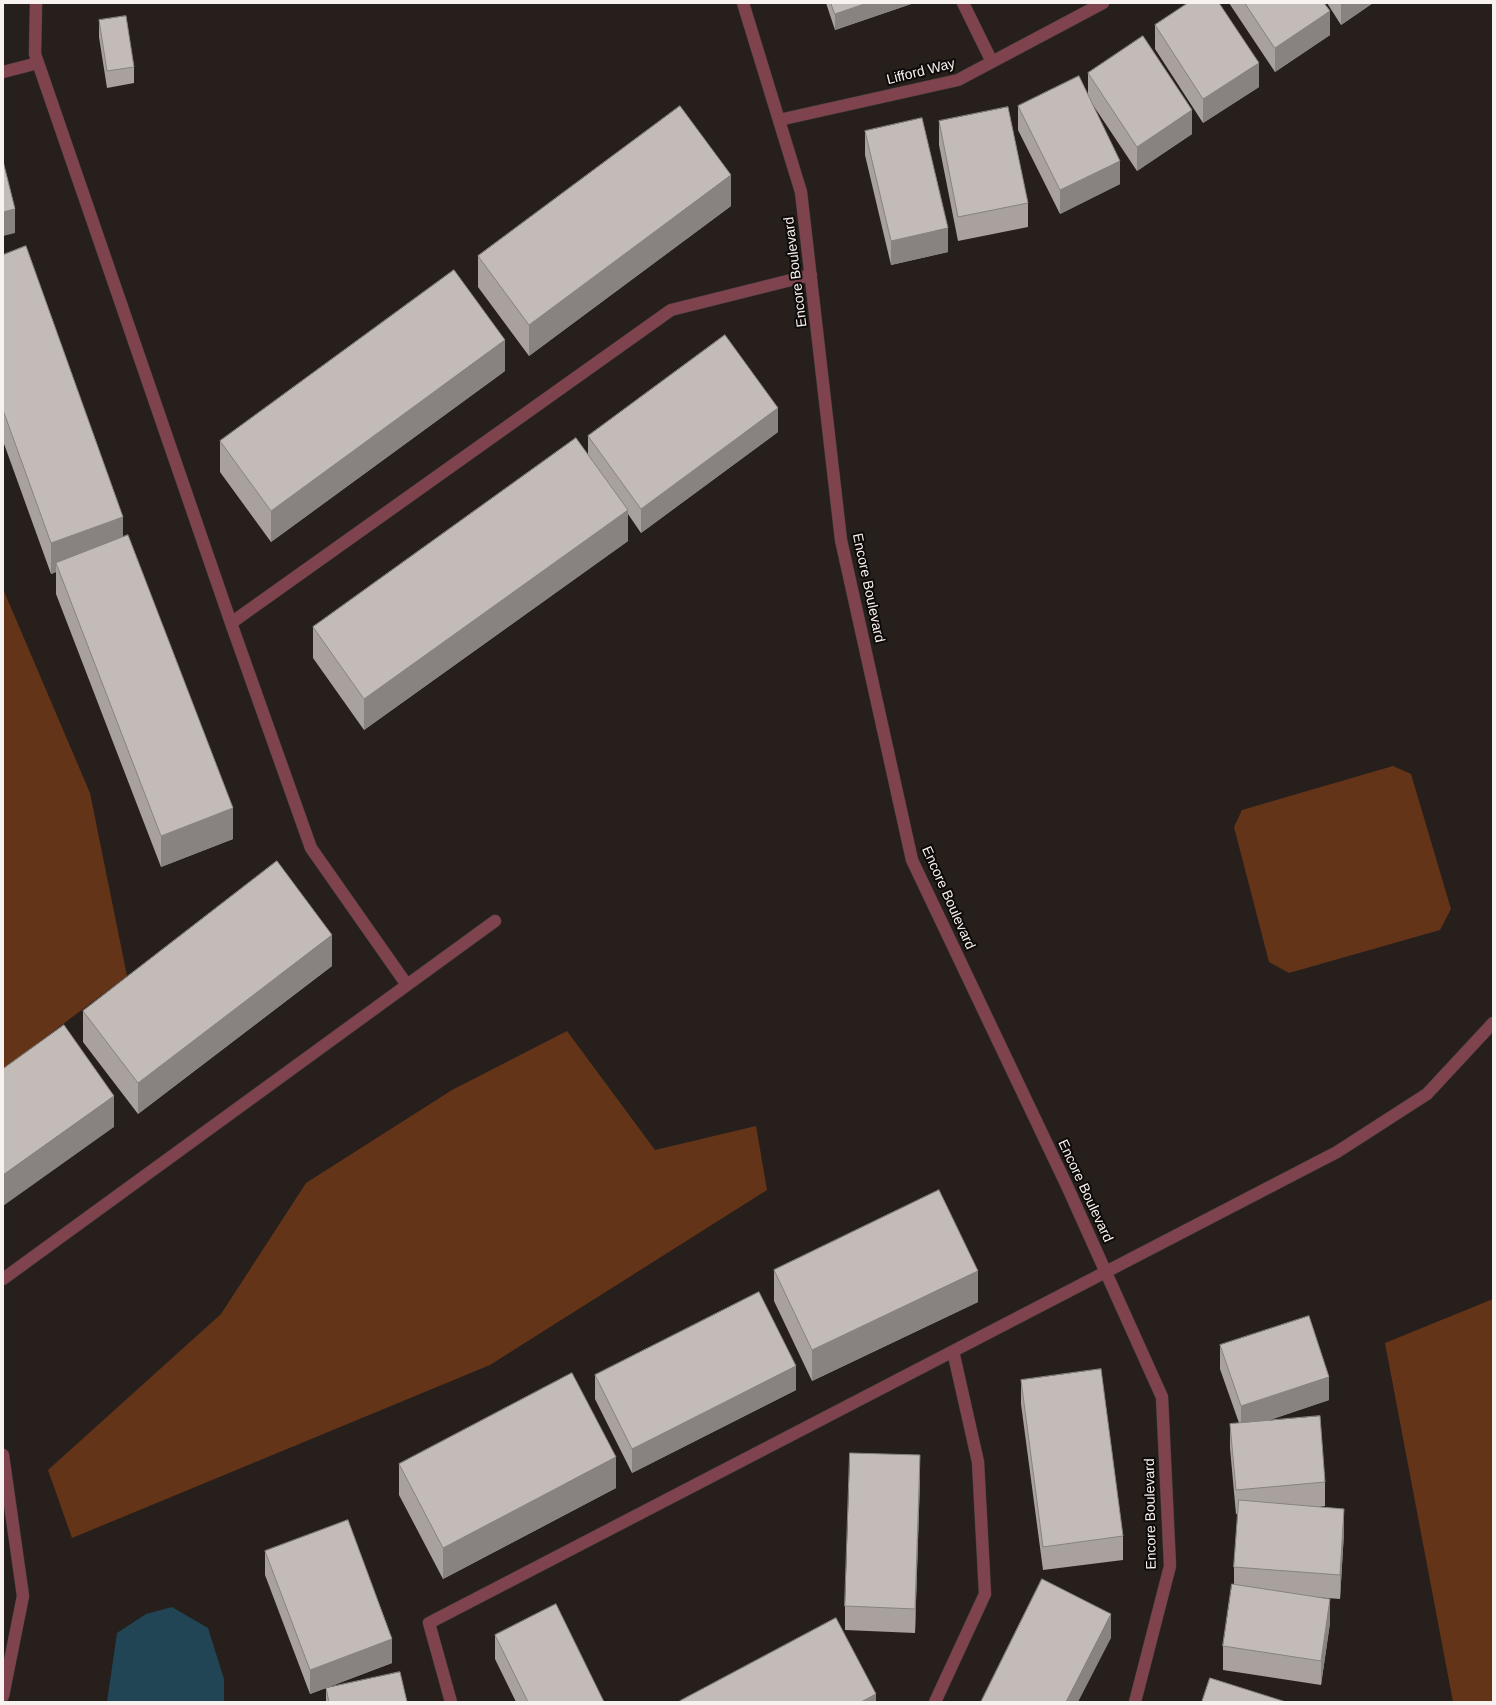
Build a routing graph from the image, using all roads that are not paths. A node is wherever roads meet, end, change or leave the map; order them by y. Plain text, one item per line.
1 (36, 3) edge
2 (743, 3) edge
3 (963, 3) edge
4 (1103, 3) edge
5 (992, 62) junction
6 (38, 63) junction
7 (3, 72) edge
8 (779, 120) junction
9 (811, 275) junction
10 (231, 622) junction
11 (495, 922) dead end
12 (407, 986) junction
13 (1493, 1023) edge
14 (1106, 1272) junction
15 (3, 1279) edge
16 (953, 1351) junction
17 (3, 1455) edge
18 (3, 1696) edge
19 (451, 1702) edge
20 (936, 1702) edge
21 (1135, 1702) edge

1 - 6 street
2 - 8 street, Encore Boulevard
3 - 5 street
4 - 5 street, Lifford Way
5 - 8 street, Lifford Way
6 - 7 street
6 - 10 street
8 - 9 street, Encore Boulevard
9 - 10 street
9 - 14 street, Encore Boulevard
10 - 12 street
11 - 12 street
12 - 15 street
13 - 14 street
14 - 16 street
14 - 21 street, Encore Boulevard
16 - 19 street
16 - 20 street
17 - 18 street

